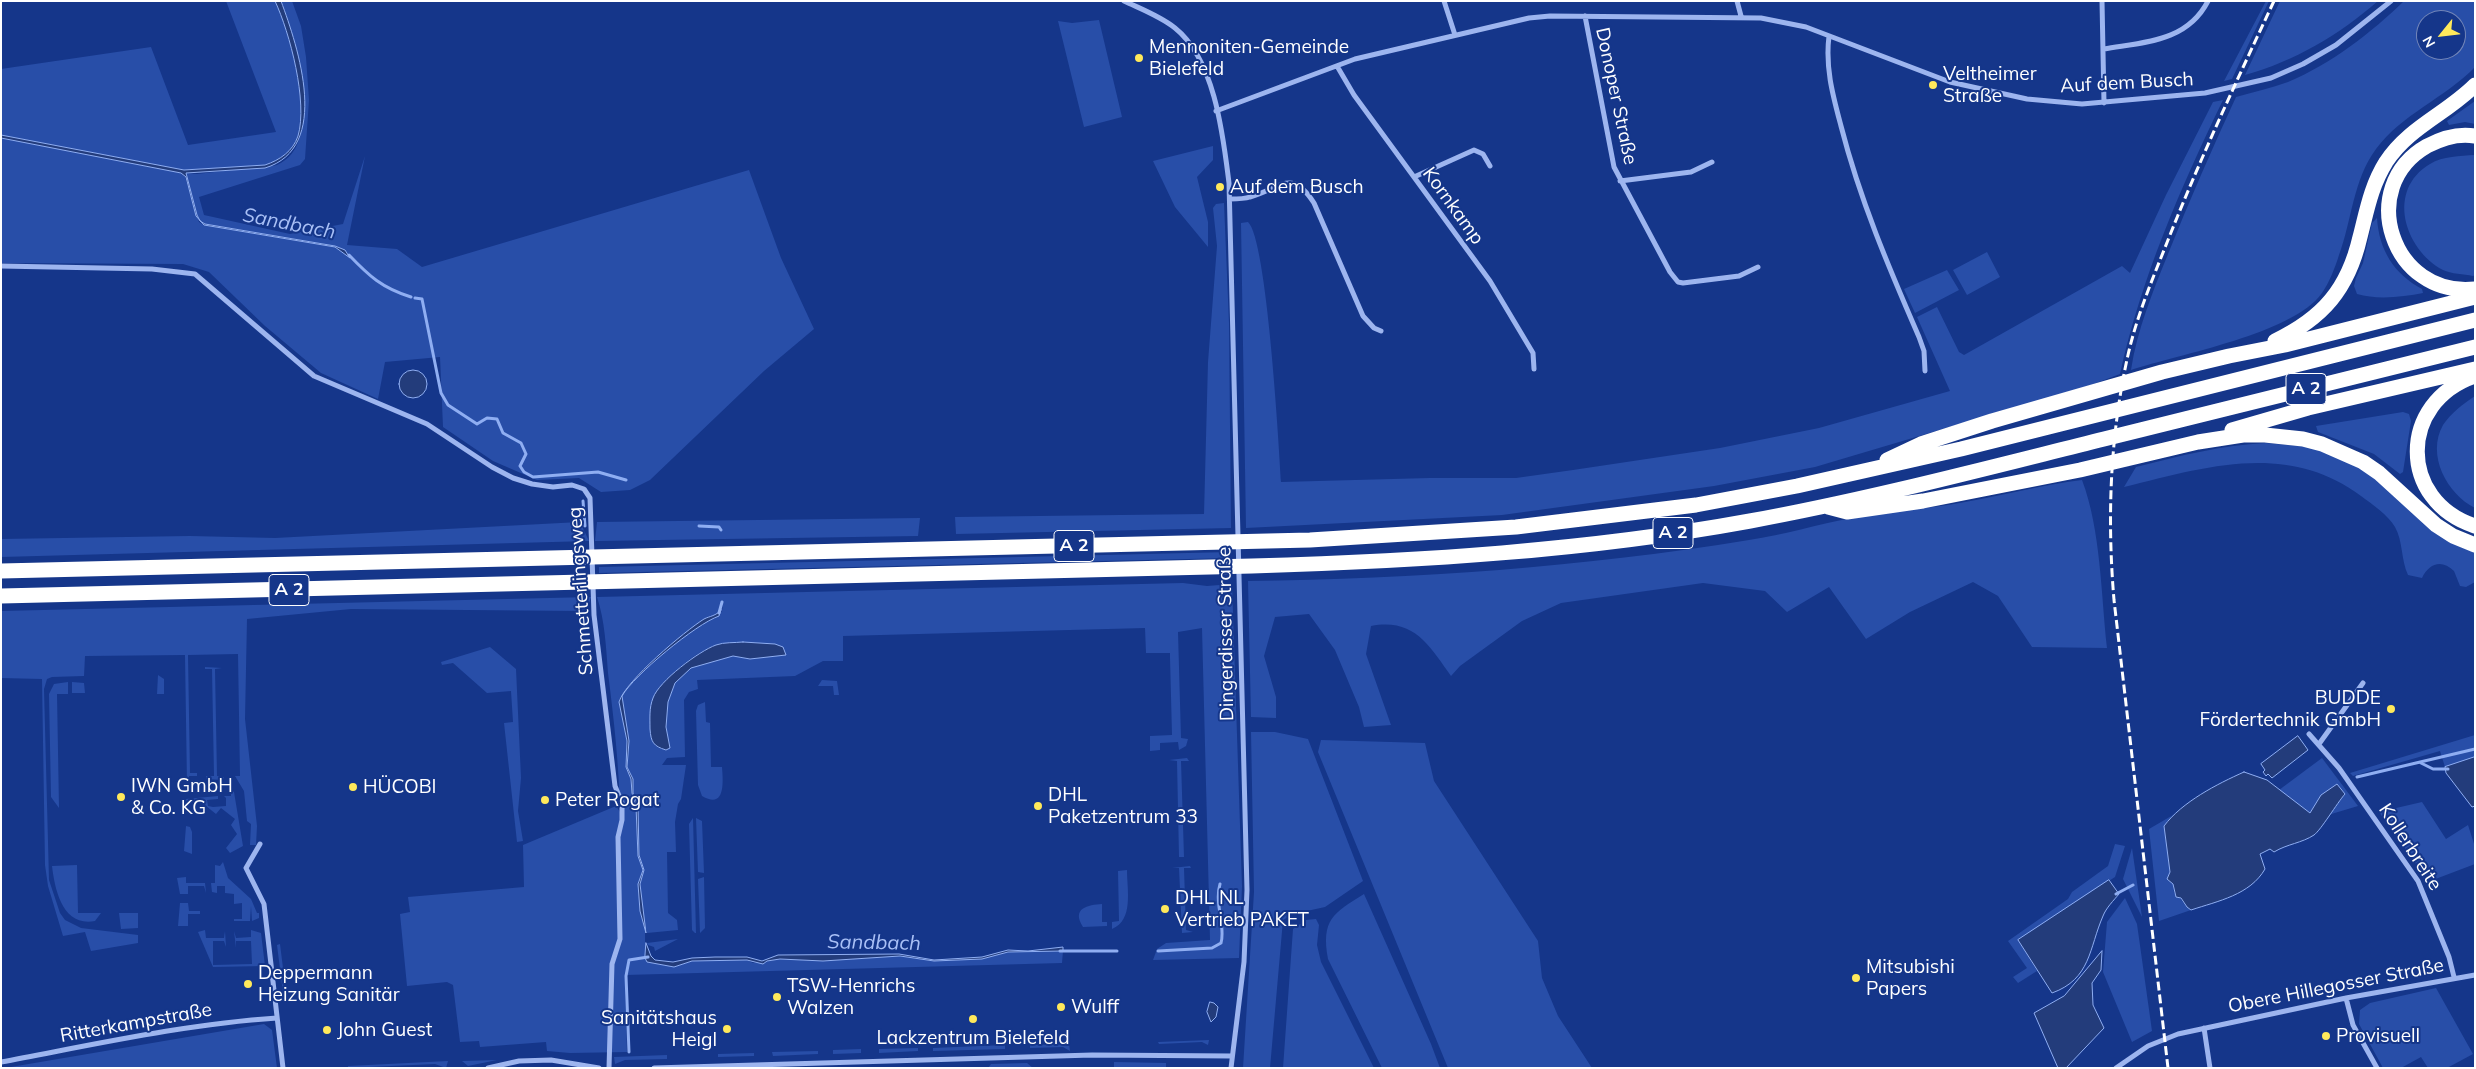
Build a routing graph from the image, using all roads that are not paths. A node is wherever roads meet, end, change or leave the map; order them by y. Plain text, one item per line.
1 (1124, 1) edge
2 (1444, 1) edge
3 (1737, 1) edge
4 (2102, 1) edge
5 (2208, 1) edge
6 (2391, 1) edge
7 (1584, 16) junction
8 (1741, 16) junction
9 (1455, 35) junction
10 (1829, 36) junction
11 (2104, 48) junction
12 (1337, 66) junction
13 (2475, 85) edge
14 (2104, 103) junction
15 (1216, 112) junction
16 (2475, 136) edge
17 (1712, 162) dead end
18 (1490, 166) dead end
19 (1414, 177) junction
20 (1620, 180) junction
21 (1230, 199) junction
22 (1, 266) edge
23 (1758, 267) dead end
24 (2475, 289) edge
25 (2475, 297) edge
26 (2475, 320) edge
27 (1381, 331) dead end
28 (2475, 347) edge
29 (2243, 353) junction
30 (1534, 369) dead end
31 (2475, 369) edge
32 (1925, 371) dead end
33 (2475, 376) edge
34 (2198, 442) junction
35 (1854, 474) junction
36 (1826, 506) junction
37 (2475, 526) edge
38 (2475, 545) edge
39 (1, 571) edge
40 (1, 596) edge
41 (2362, 683) dead end
42 (2309, 734) dead end
43 (2319, 744) junction
44 (260, 844) dead end
45 (2475, 975) edge
46 (2454, 977) junction
47 (2346, 998) junction
48 (277, 1018) junction
49 (2204, 1028) junction
50 (1232, 1056) junction
51 (1, 1062) edge
52 (825, 1065) edge
53 (283, 1068) edge
54 (488, 1068) edge
55 (599, 1068) edge
56 (610, 1068) edge
57 (654, 1068) edge
58 (1231, 1068) edge
59 (2116, 1068) edge
60 (2210, 1068) edge
61 (2377, 1068) edge

1 - 15 street, Dingerdisser Straße
2 - 9 street
3 - 8 street
4 - 11 street
5 - 11 street
6 - 14 street, Auf dem Busch
7 - 8 street, Auf dem Busch
7 - 9 street, Auf dem Busch
7 - 20 street, Donoper Straße
8 - 10 street, Auf dem Busch
9 - 12 street, Auf dem Busch
10 - 14 street, Auf dem Busch
10 - 32 street
11 - 14 street
12 - 15 street, Auf dem Busch
12 - 19 street, Kornkamp
13 - 29 highway
15 - 21 street, Dingerdisser Straße
16 - 24 highway
17 - 20 street, Donoper Straße
18 - 19 street
19 - 30 street, Kornkamp
20 - 23 street, Donoper Straße
21 - 27 street
21 - 50 street, Dingerdisser Straße
22 - 56 street, Schmetterlingsweg
25 - 29 highway
26 - 35 highway, A 2
28 - 36 highway, A 2
29 - 35 highway
31 - 34 highway
33 - 37 highway
34 - 36 highway
34 - 38 highway
35 - 39 highway, A 2
36 - 40 highway, A 2
41 - 43 street
42 - 43 street, Kollerbreite
43 - 46 street, Kollerbreite
44 - 48 street
45 - 46 street, Obere Hillegosser Straße
46 - 47 street, Obere Hillegosser Straße
47 - 49 street, Obere Hillegosser Straße
47 - 61 street
48 - 51 street, Ritterkampstraße
48 - 53 street
49 - 59 street, Obere Hillegosser Straße
49 - 60 street
50 - 52 street
50 - 58 street, Dingerdisser Straße
52 - 57 street
54 - 55 street

